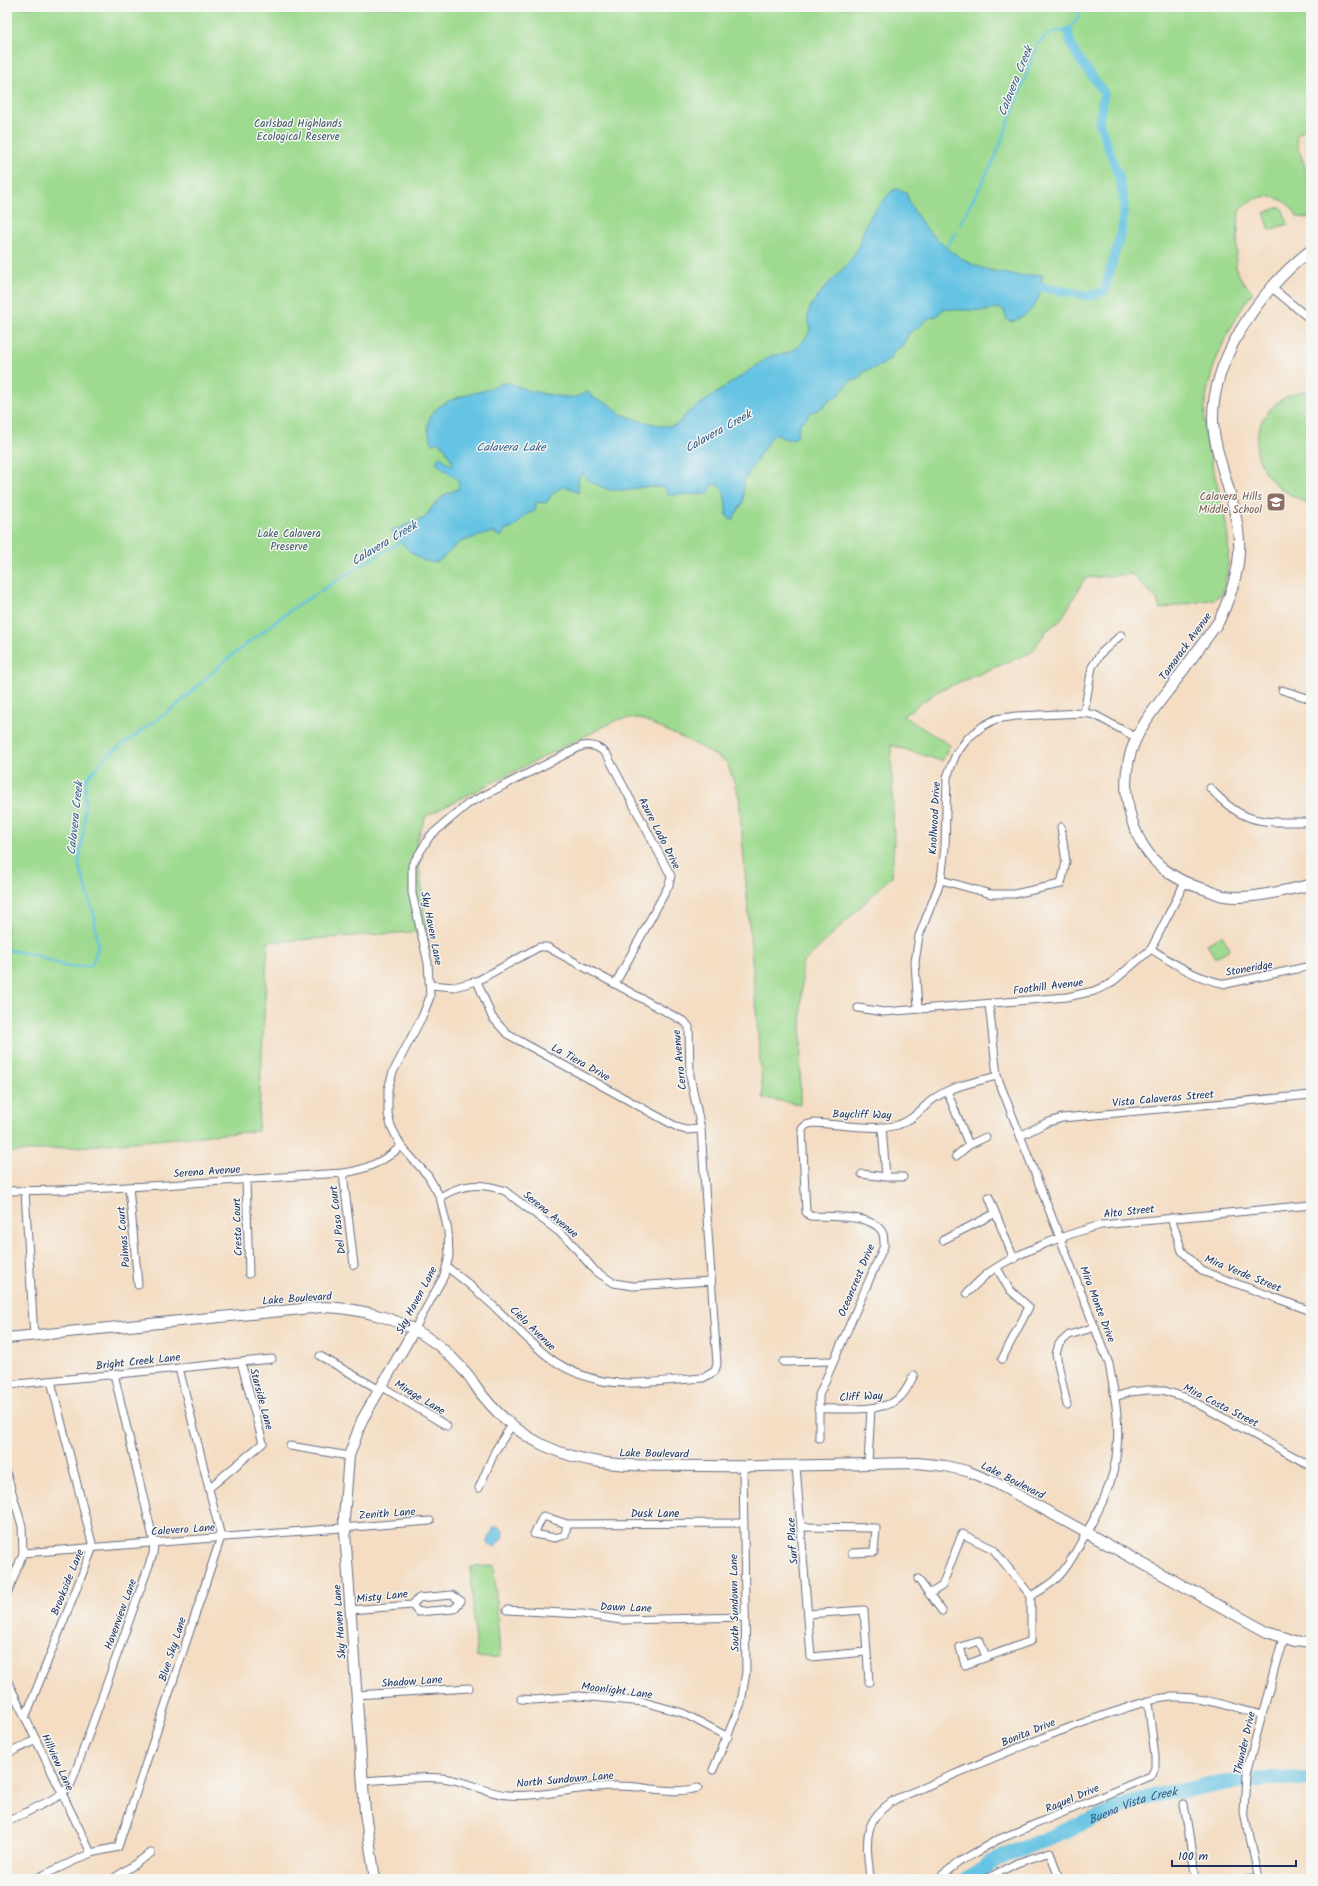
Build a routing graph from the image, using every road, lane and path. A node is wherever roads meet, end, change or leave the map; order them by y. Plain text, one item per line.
1 (1311, 250) edge
2 (1271, 288) junction
3 (1311, 320) edge
4 (1121, 635) dead end
5 (1282, 690) dead end
6 (1311, 699) edge
7 (1084, 713) junction
8 (1137, 738) junction
9 (607, 755) joint
10 (1210, 788) dead end
11 (1311, 822) edge
12 (1061, 827) dead end
13 (941, 880) junction
14 (1185, 882) junction
15 (1311, 885) edge
16 (1152, 949) junction
17 (1311, 966) edge
18 (477, 981) junction
19 (615, 984) junction
20 (430, 985) junction
21 (989, 1004) junction
22 (858, 1008) dead end
23 (918, 1008) junction
24 (997, 1076) junction
25 (947, 1091) junction
26 (1311, 1095) edge
27 (882, 1127) junction
28 (701, 1129) junction
29 (1020, 1136) junction
30 (986, 1137) dead end
31 (970, 1145) junction
32 (402, 1146) junction
33 (956, 1156) dead end
34 (342, 1173) junction
35 (862, 1174) dead end
36 (886, 1177) junction
37 (904, 1177) dead end
38 (246, 1179) junction
39 (129, 1187) junction
40 (7, 1191) edge
41 (25, 1192) junction
42 (440, 1197) junction
43 (989, 1197) dead end
44 (1311, 1205) edge
45 (994, 1214) junction
46 (809, 1215) joint
47 (1171, 1218) junction
48 (1061, 1239) junction
49 (943, 1240) dead end
50 (1014, 1259) junction
51 (354, 1265) dead end
52 (447, 1267) junction
53 (997, 1268) junction
54 (249, 1274) dead end
55 (711, 1281) junction
56 (138, 1285) dead end
57 (966, 1293) dead end
58 (1311, 1311) edge
59 (1095, 1327) junction
60 (414, 1330) junction
61 (34, 1336) junction
62 (7, 1338) edge
63 (320, 1356) dead end
64 (272, 1359) dead end
65 (1002, 1359) dead end
66 (833, 1361) junction
67 (241, 1362) junction
68 (783, 1362) dead end
69 (179, 1368) junction
70 (114, 1374) junction
71 (710, 1375) joint
72 (914, 1375) dead end
73 (51, 1381) junction
74 (7, 1385) edge
75 (381, 1388) junction
76 (1115, 1397) junction
77 (1067, 1405) dead end
78 (871, 1408) junction
79 (818, 1409) junction
80 (512, 1425) junction
81 (447, 1426) dead end
82 (819, 1438) dead end
83 (290, 1446) dead end
84 (349, 1456) junction
85 (868, 1464) junction
86 (743, 1466) junction
87 (796, 1466) junction
88 (1311, 1466) edge
89 (7, 1475) edge
90 (209, 1488) junction
91 (479, 1488) dead end
92 (430, 1521) dead end
93 (744, 1523) junction
94 (567, 1524) junction
95 (344, 1527) junction
96 (802, 1527) junction
97 (1086, 1532) junction
98 (221, 1537) junction
99 (154, 1542) junction
100 (93, 1547) junction
101 (852, 1552) dead end
102 (23, 1553) junction
103 (918, 1579) dead end
104 (929, 1594) junction
105 (7, 1595) edge
106 (1031, 1596) junction
107 (412, 1605) junction
108 (350, 1610) junction
109 (507, 1610) dead end
110 (942, 1611) dead end
111 (808, 1614) junction
112 (745, 1617) junction
113 (1283, 1638) junction
114 (1311, 1643) edge
115 (866, 1652) junction
116 (986, 1657) dead end
117 (868, 1682) dead end
118 (8, 1684) edge
119 (469, 1688) dead end
120 (356, 1695) junction
121 (521, 1699) dead end
122 (1148, 1702) junction
123 (1262, 1715) junction
124 (25, 1718) junction
125 (728, 1737) junction
126 (36, 1740) junction
127 (7, 1754) edge
128 (713, 1770) dead end
129 (363, 1781) junction
130 (698, 1788) dead end
131 (62, 1795) junction
132 (1184, 1804) dead end
133 (7, 1822) edge
134 (91, 1853) junction
135 (151, 1853) dead end
136 (1258, 1878) edge
137 (35, 1879) edge
138 (113, 1879) edge
139 (375, 1879) edge
140 (870, 1879) edge
141 (937, 1879) edge
142 (986, 1879) edge
143 (1058, 1879) edge
144 (1196, 1879) edge
145 (1245, 1879) edge

1 - 2 street, Tamarack Avenue
2 - 3 street
2 - 8 street, Tamarack Avenue
4 - 7 street
5 - 6 street
7 - 8 street, Knollwood Drive
7 - 13 street, Knollwood Drive
8 - 14 street, Tamarack Avenue
9 - 19 street, Azure Lado Drive
9 - 20 street, Sky Haven Lane
10 - 11 street
12 - 13 street
13 - 23 street, Knollwood Drive
14 - 15 street, Tamarack Avenue
14 - 16 street, Foothill Avenue
16 - 17 street, Stoneridge
16 - 21 street, Foothill Avenue
18 - 19 street, Cerro Avenue
18 - 20 street, Cerro Avenue
18 - 28 street, La Tiera Drive
19 - 28 street, Cerro Avenue
20 - 32 street, Sky Haven Lane
21 - 23 street, Foothill Avenue
21 - 24 street, Mira Monte Drive
22 - 23 street, Foothill Avenue
24 - 25 street, Baycliff Way
24 - 29 street, Mira Monte Drive
25 - 27 street, Baycliff Way
25 - 31 street
26 - 29 street, Vista Calaveras Street
27 - 36 street
27 - 46 street, Baycliff Way
28 - 55 street, Cerro Avenue
29 - 48 street, Mira Monte Drive
30 - 31 street
31 - 33 street
32 - 34 street, Serena Avenue
32 - 42 street, Sky Haven Lane
34 - 38 street, Serena Avenue
34 - 51 street, Del Paso Court
35 - 36 street
36 - 37 street
38 - 39 street, Serena Avenue
38 - 54 street, Cresta Court
39 - 41 street, Serena Avenue
39 - 56 street, Palmas Court
40 - 41 street, Serena Avenue
41 - 61 street
42 - 52 street, Sky Haven Lane
42 - 55 street, Serena Avenue
43 - 45 street
44 - 47 street, Alto Street
45 - 49 street
45 - 50 street
46 - 66 street, Oceancrest Drive
47 - 48 street, Alto Street
47 - 58 street, Mira Verde Street
48 - 50 street, Alto Street
48 - 59 street, Mira Monte Drive
50 - 53 street, Alto Street
52 - 60 street, Sky Haven Lane
52 - 71 street, Cielo Avenue
53 - 57 street, Alto Street
53 - 65 street
55 - 71 street, Cerro Avenue
59 - 76 street, Mira Monte Drive
59 - 77 street
60 - 61 street, Lake Boulevard
60 - 75 street, Sky Haven Lane
60 - 80 street, Lake Boulevard
61 - 62 street, Lake Boulevard
63 - 75 street, Mirage Lane
64 - 67 street, Bright Creek Lane
66 - 68 street
66 - 79 street, Oceancrest Drive
67 - 69 street, Bright Creek Lane
67 - 90 street, Starside Lane
69 - 70 street, Bright Creek Lane
69 - 90 street
70 - 73 street, Bright Creek Lane
70 - 99 street, Havenview Lane
72 - 78 street, Cliff Way
73 - 74 street, Bright Creek Lane
73 - 100 street, Brookside Lane
75 - 81 street, Mirage Lane
75 - 84 street, Sky Haven Lane
76 - 88 street, Mira Costa Street
76 - 97 street, Mira Monte Drive
78 - 79 street, Cliff Way
78 - 85 street
79 - 82 street, Oceancrest Drive
80 - 86 street, Lake Boulevard
80 - 91 street
83 - 84 street
84 - 95 street, Sky Haven Lane
85 - 87 street, Lake Boulevard
85 - 97 street, Lake Boulevard
86 - 87 street, Lake Boulevard
86 - 93 street, South Sundown Lane
87 - 96 street, Surf Place
89 - 102 street
90 - 98 street
92 - 95 street, Zenith Lane
93 - 94 street, Dusk Lane
93 - 112 street, South Sundown Lane
94 - 94 street, Dusk Lane
95 - 98 street, Calevero Lane
95 - 108 street, Sky Haven Lane
96 - 101 street
96 - 111 street, Surf Place
97 - 106 street, Mira Monte Drive
97 - 113 street, Lake Boulevard
98 - 99 street, Calevero Lane
98 - 134 street, Blue Sky Lane
99 - 100 street, Calevero Lane
99 - 131 street, Havenview Lane
100 - 102 street, Calevero Lane
100 - 124 street, Brookside Lane
102 - 105 street
103 - 104 street
104 - 106 street
104 - 110 street
106 - 116 street
107 - 107 street, Misty Lane
107 - 108 street, Misty Lane
108 - 120 street, Sky Haven Lane
109 - 112 street, Dawn Lane
111 - 115 street
111 - 115 street, Surf Place
112 - 125 street, South Sundown Lane
113 - 114 street, Lake Boulevard
113 - 123 street, Thunder Drive
115 - 117 street
118 - 124 street, Hillview Lane
119 - 120 street, Shadow Lane
120 - 129 street, Sky Haven Lane
121 - 125 street, Moonlight Lane
122 - 123 street, Bonita Drive
122 - 140 street, Bonita Drive
122 - 141 street, Raquel Drive
123 - 136 street, Thunder Drive
124 - 126 street, Hillview Lane
125 - 128 street
126 - 127 street
126 - 131 street, Hillview Lane
129 - 130 street, North Sundown Lane
129 - 139 street, Sky Haven Lane
131 - 133 street
131 - 134 street, Hillview Lane
132 - 144 street
134 - 137 street, Blue Sky Lane
135 - 138 street
136 - 145 street
142 - 143 street

